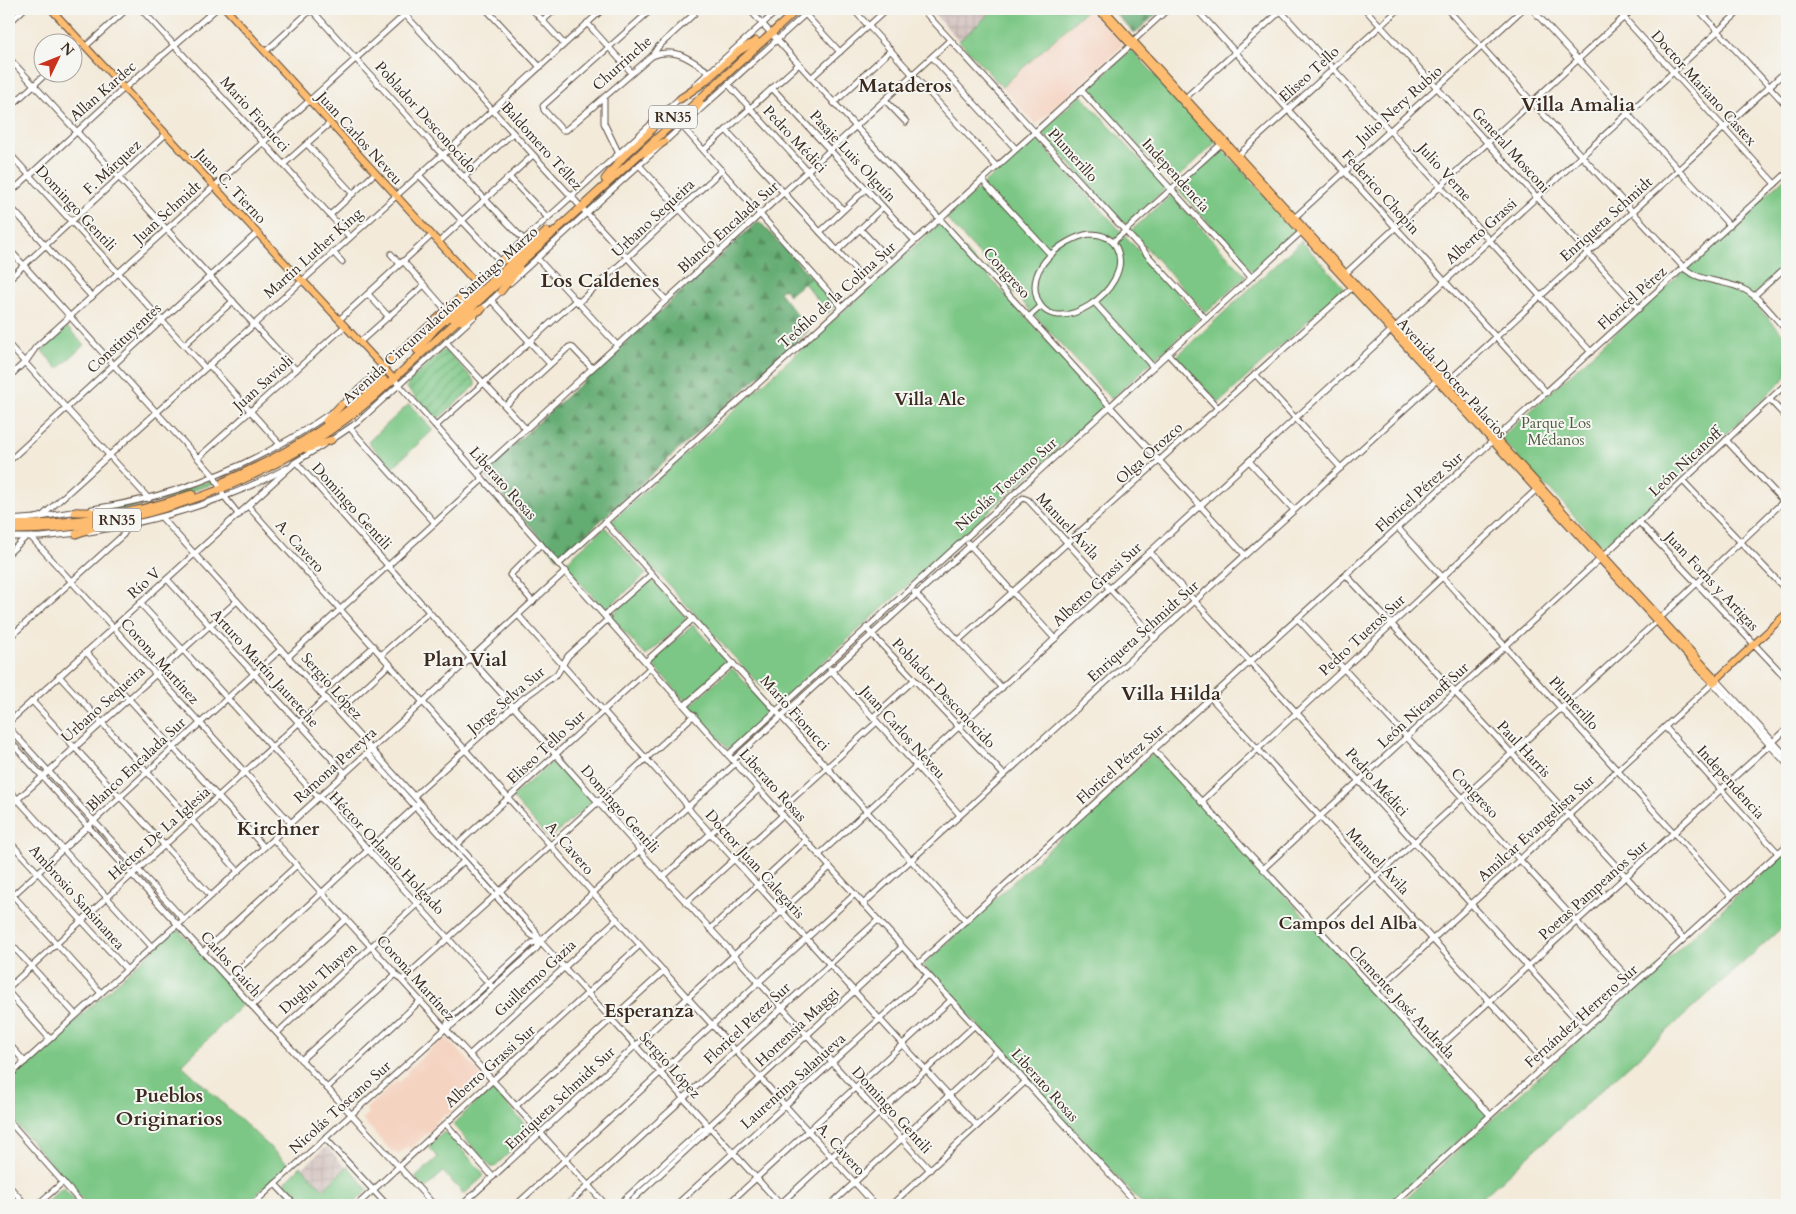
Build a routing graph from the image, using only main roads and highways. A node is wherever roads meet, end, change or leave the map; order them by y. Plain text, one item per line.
1 (51, 9) edge
2 (226, 9) edge
3 (791, 9) edge
4 (798, 9) edge
5 (1098, 9) edge
6 (1104, 9) edge
7 (804, 11) edge
8 (785, 20) junction
9 (767, 29) junction
10 (756, 41) junction
11 (1132, 43) junction
12 (741, 60) junction
13 (680, 99) road end
14 (1184, 100) junction
15 (660, 117) road end
16 (682, 126) road end
17 (664, 142) road end
18 (1236, 157) junction
19 (605, 179) junction
20 (600, 190) junction
21 (579, 206) junction
22 (1293, 219) junction
23 (554, 225) junction
24 (552, 234) junction
25 (500, 261) road end
26 (1344, 275) junction
27 (473, 286) junction
28 (501, 292) road end
29 (482, 309) road end
30 (418, 353) junction
31 (383, 367) junction
32 (392, 377) junction
33 (341, 405) road end
34 (331, 440) road end
35 (277, 457) junction
36 (243, 479) junction
37 (220, 486) junction
38 (162, 504) junction
39 (75, 512) road end
40 (137, 516) junction
41 (9, 525) edge
42 (9, 530) edge
43 (76, 534) road end
44 (1787, 614) edge

1 - 31 main road, Juan C. Tierno
2 - 27 main road, Juan Carlos Neveu
3 - 9 highway, Avenida Circunvalación Santiago Marzo / RN35
4 - 8 highway, Avenida Circunvalación Santiago Marzo / RN35
5 - 11 main road, Avenida Doctor Palacios
6 - 11 main road, Avenida Doctor Palacios
7 - 8 highway
8 - 9 highway, Avenida Circunvalación Santiago Marzo / RN35
9 - 10 highway, Avenida Circunvalación Santiago Marzo / RN35
9 - 12 highway, Avenida Circunvalación Santiago Marzo / RN35
10 - 13 highway
10 - 19 highway, Avenida Circunvalación Santiago Marzo / RN35
11 - 14 main road, Avenida Doctor Palacios
12 - 16 highway
12 - 20 highway, Avenida Circunvalación Santiago Marzo / RN35
14 - 18 main road, Avenida Doctor Palacios
14 - 18 main road, Avenida Doctor Palacios
15 - 19 highway
17 - 20 highway
18 - 22 main road, Avenida Doctor Palacios
19 - 21 highway, Avenida Circunvalación Santiago Marzo / RN35
20 - 21 highway, Avenida Circunvalación Santiago Marzo / RN35
21 - 23 highway, Avenida Circunvalación Santiago Marzo / RN35
21 - 24 highway, Avenida Circunvalación Santiago Marzo / RN35
22 - 26 main road, Avenida Doctor Palacios
22 - 26 main road, Avenida Doctor Palacios
23 - 25 highway
23 - 30 highway, Avenida Circunvalación Santiago Marzo / RN35
24 - 28 highway
24 - 30 highway, Avenida Circunvalación Santiago Marzo / RN35
26 - 44 main road, Avenida Doctor Palacios
27 - 30 highway
27 - 31 main road
29 - 30 highway
30 - 32 highway, Avenida Circunvalación Santiago Marzo / RN35
31 - 32 main road, Juan C. Tierno
32 - 35 highway, Avenida Circunvalación Santiago Marzo / RN35
32 - 36 highway, Avenida Circunvalación Santiago Marzo / RN35
33 - 35 highway
34 - 36 highway
35 - 37 highway, Avenida Circunvalación Santiago Marzo / RN35
36 - 37 highway, Avenida Circunvalación Santiago Marzo / RN35
37 - 38 highway, Avenida Circunvalación Santiago Marzo / RN35
37 - 40 highway, Avenida Circunvalación Santiago Marzo / RN35
38 - 39 highway
38 - 41 highway, Avenida Circunvalación Santiago Marzo / RN35
40 - 42 highway, Avenida Circunvalación Santiago Marzo / RN35
40 - 43 highway

